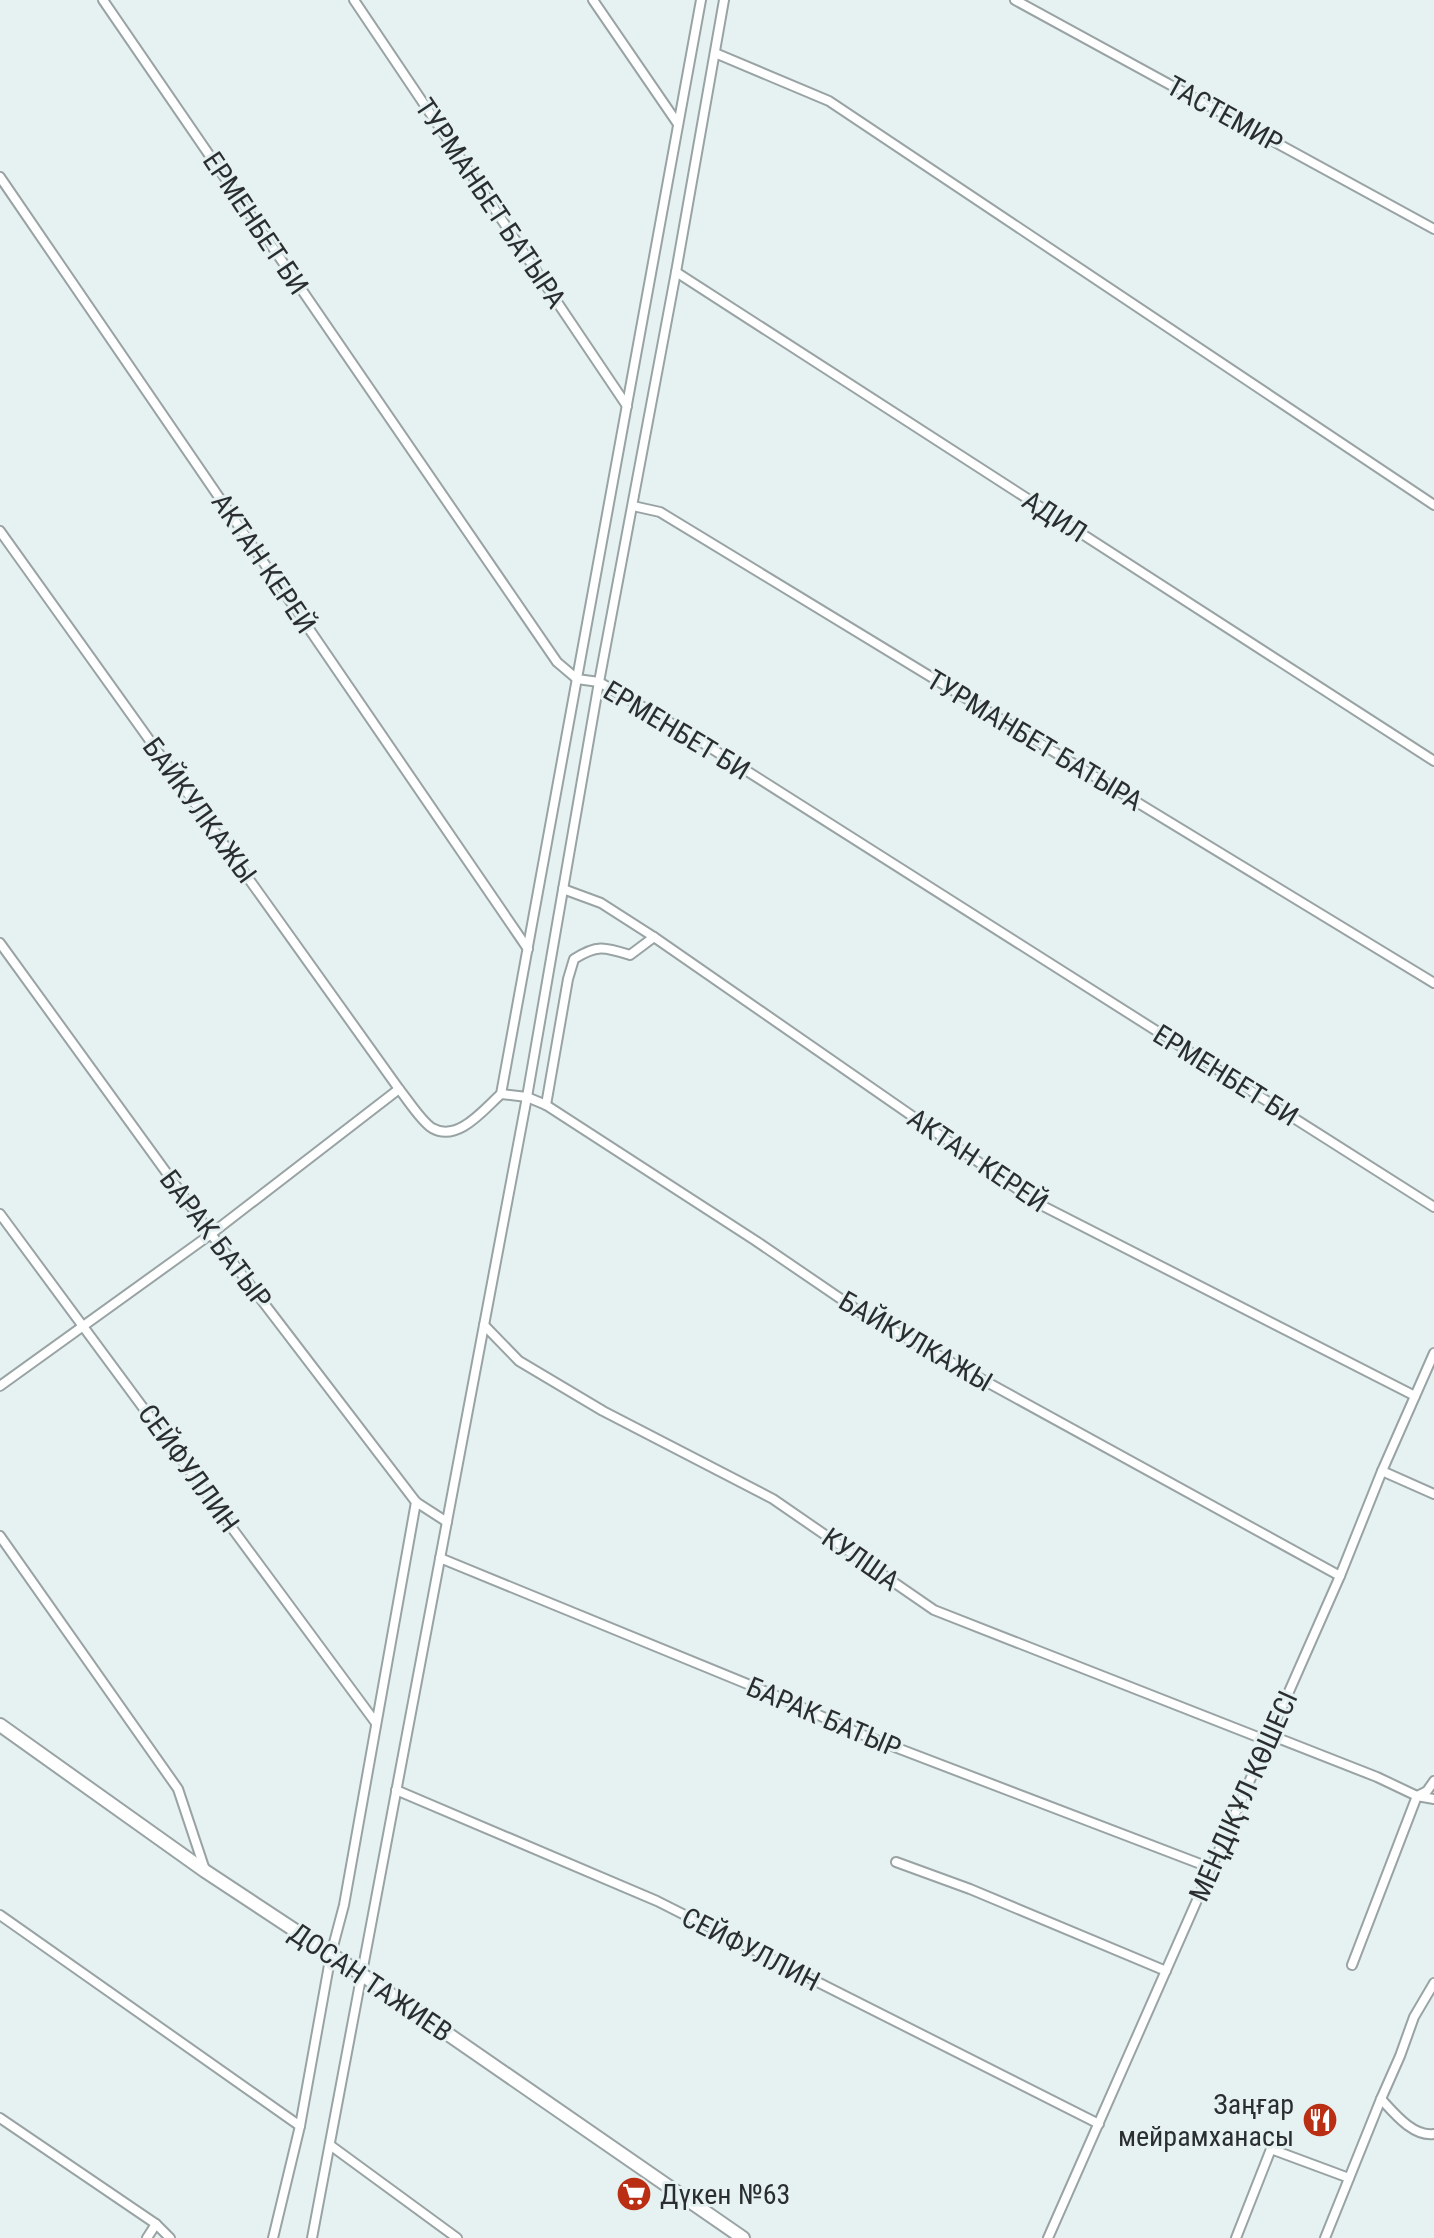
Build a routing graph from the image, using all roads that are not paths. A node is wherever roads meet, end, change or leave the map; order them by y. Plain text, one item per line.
1 (103, 0) edge
2 (354, 0) edge
3 (593, 0) edge
4 (701, 0) edge
5 (724, 0) edge
6 (1015, 0) edge
7 (715, 53) junction
8 (678, 124) junction
9 (0, 177) edge
10 (1434, 229) edge
11 (676, 272) junction
12 (627, 406) junction
13 (1434, 505) edge
14 (633, 506) junction
15 (0, 531) edge
16 (577, 679) junction
17 (599, 682) junction
18 (1434, 761) edge
19 (563, 889) junction
20 (654, 937) junction
21 (0, 943) edge
22 (528, 949) junction
23 (1434, 983) edge
24 (399, 1089) junction
25 (501, 1094) junction
26 (527, 1097) junction
27 (546, 1105) junction
28 (1434, 1207) edge
29 (0, 1214) edge
30 (211, 1234) junction
31 (484, 1325) junction
32 (84, 1326) junction
33 (1434, 1353) edge
34 (0, 1386) edge
35 (1415, 1396) junction
36 (1382, 1471) junction
37 (1434, 1494) edge
38 (416, 1502) junction
39 (447, 1522) junction
40 (0, 1536) edge
41 (440, 1558) junction
42 (1340, 1576) junction
43 (376, 1723) junction
44 (0, 1725) edge
45 (1269, 1738) junction
46 (1433, 1786) edge
47 (396, 1790) junction
48 (1417, 1796) junction
49 (1434, 1799) edge
50 (896, 1862) dead end
51 (1211, 1868) junction
52 (205, 1871) junction
53 (0, 1915) edge
54 (331, 1954) junction
55 (1352, 1965) dead end
56 (1166, 1971) junction
57 (361, 1974) junction
58 (1434, 1983) edge
59 (1381, 2099) junction
60 (0, 2118) edge
61 (1099, 2124) junction
62 (300, 2126) junction
63 (1434, 2134) edge
64 (330, 2145) junction
65 (1349, 2178) junction
66 (156, 2224) junction
67 (147, 2238) edge
68 (170, 2238) edge
69 (273, 2238) edge
70 (312, 2238) edge
71 (457, 2238) edge
72 (743, 2238) edge
73 (1048, 2238) edge
74 (1236, 2238) edge
75 (1325, 2238) edge

1 - 16 street, ЕРМЕНБЕТ БИ
2 - 12 street, ТУРМАНБЕТ БАТЫРА
3 - 8 street
4 - 8 street
5 - 7 street
6 - 10 street, ТАСТЕМИР
7 - 11 street
7 - 13 street
8 - 12 street
9 - 22 street, АКТАН КЕРЕЙ
11 - 14 street
11 - 18 street, АДИЛ
12 - 16 street
14 - 17 street
14 - 23 street, ТУРМАНБЕТ БАТЫРА
15 - 24 street, БАЙКУЛКАЖЫ
16 - 17 street, ЕРМЕНБЕТ БИ
16 - 22 street
17 - 19 street
17 - 28 street, ЕРМЕНБЕТ БИ
19 - 20 street, АКТАН КЕРЕЙ
19 - 26 street
20 - 27 street
20 - 35 street, АКТАН КЕРЕЙ
21 - 30 street, БАРАК БАТЫР
22 - 25 street
24 - 25 street, БАЙКУЛКАЖЫ
24 - 30 street
25 - 26 street, БАЙКУЛКАЖЫ
26 - 27 street, БАЙКУЛКАЖЫ
26 - 31 street
27 - 42 street, БАЙКУЛКАЖЫ
29 - 32 street, СЕЙФУЛЛИН
30 - 32 street
30 - 38 street, БАРАК БАТЫР
31 - 39 street
31 - 45 street, КУЛША
32 - 34 street
32 - 43 street, СЕЙФУЛЛИН
33 - 35 street, МЕҢДІҚҰЛ КӨШЕСІ
35 - 36 street, МЕҢДІҚҰЛ КӨШЕСІ
36 - 37 street
36 - 42 street, МЕҢДІҚҰЛ КӨШЕСІ
38 - 39 street, БАРАК БАТЫР
38 - 43 street
39 - 41 street
40 - 52 street
41 - 47 street
41 - 51 street, БАРАК БАТЫР
42 - 45 street, МЕҢДІҚҰЛ КӨШЕСІ
43 - 54 street
44 - 52 street, ДОСАН ТАЖИЕВ
45 - 48 street, КУЛША
45 - 51 street, МЕҢДІҚҰЛ КӨШЕСІ
46 - 48 street
47 - 57 street
47 - 61 street, СЕЙФУЛЛИН
48 - 49 street, КУЛША
48 - 55 street
50 - 56 street
51 - 56 street, МЕҢДІҚҰЛ КӨШЕСІ
52 - 54 street, ДОСАН ТАЖИЕВ
53 - 62 street
54 - 57 street, ДОСАН ТАЖИЕВ
54 - 62 street
56 - 61 street, МЕҢДІҚҰЛ КӨШЕСІ
57 - 64 street
57 - 72 street, ДОСАН ТАЖИЕВ
58 - 59 street
59 - 63 street
59 - 65 street
60 - 66 street
61 - 73 street, МЕҢДІҚҰЛ КӨШЕСІ
62 - 69 street
64 - 70 street
64 - 71 street
65 - 74 street
65 - 75 street
66 - 67 street
66 - 68 street

